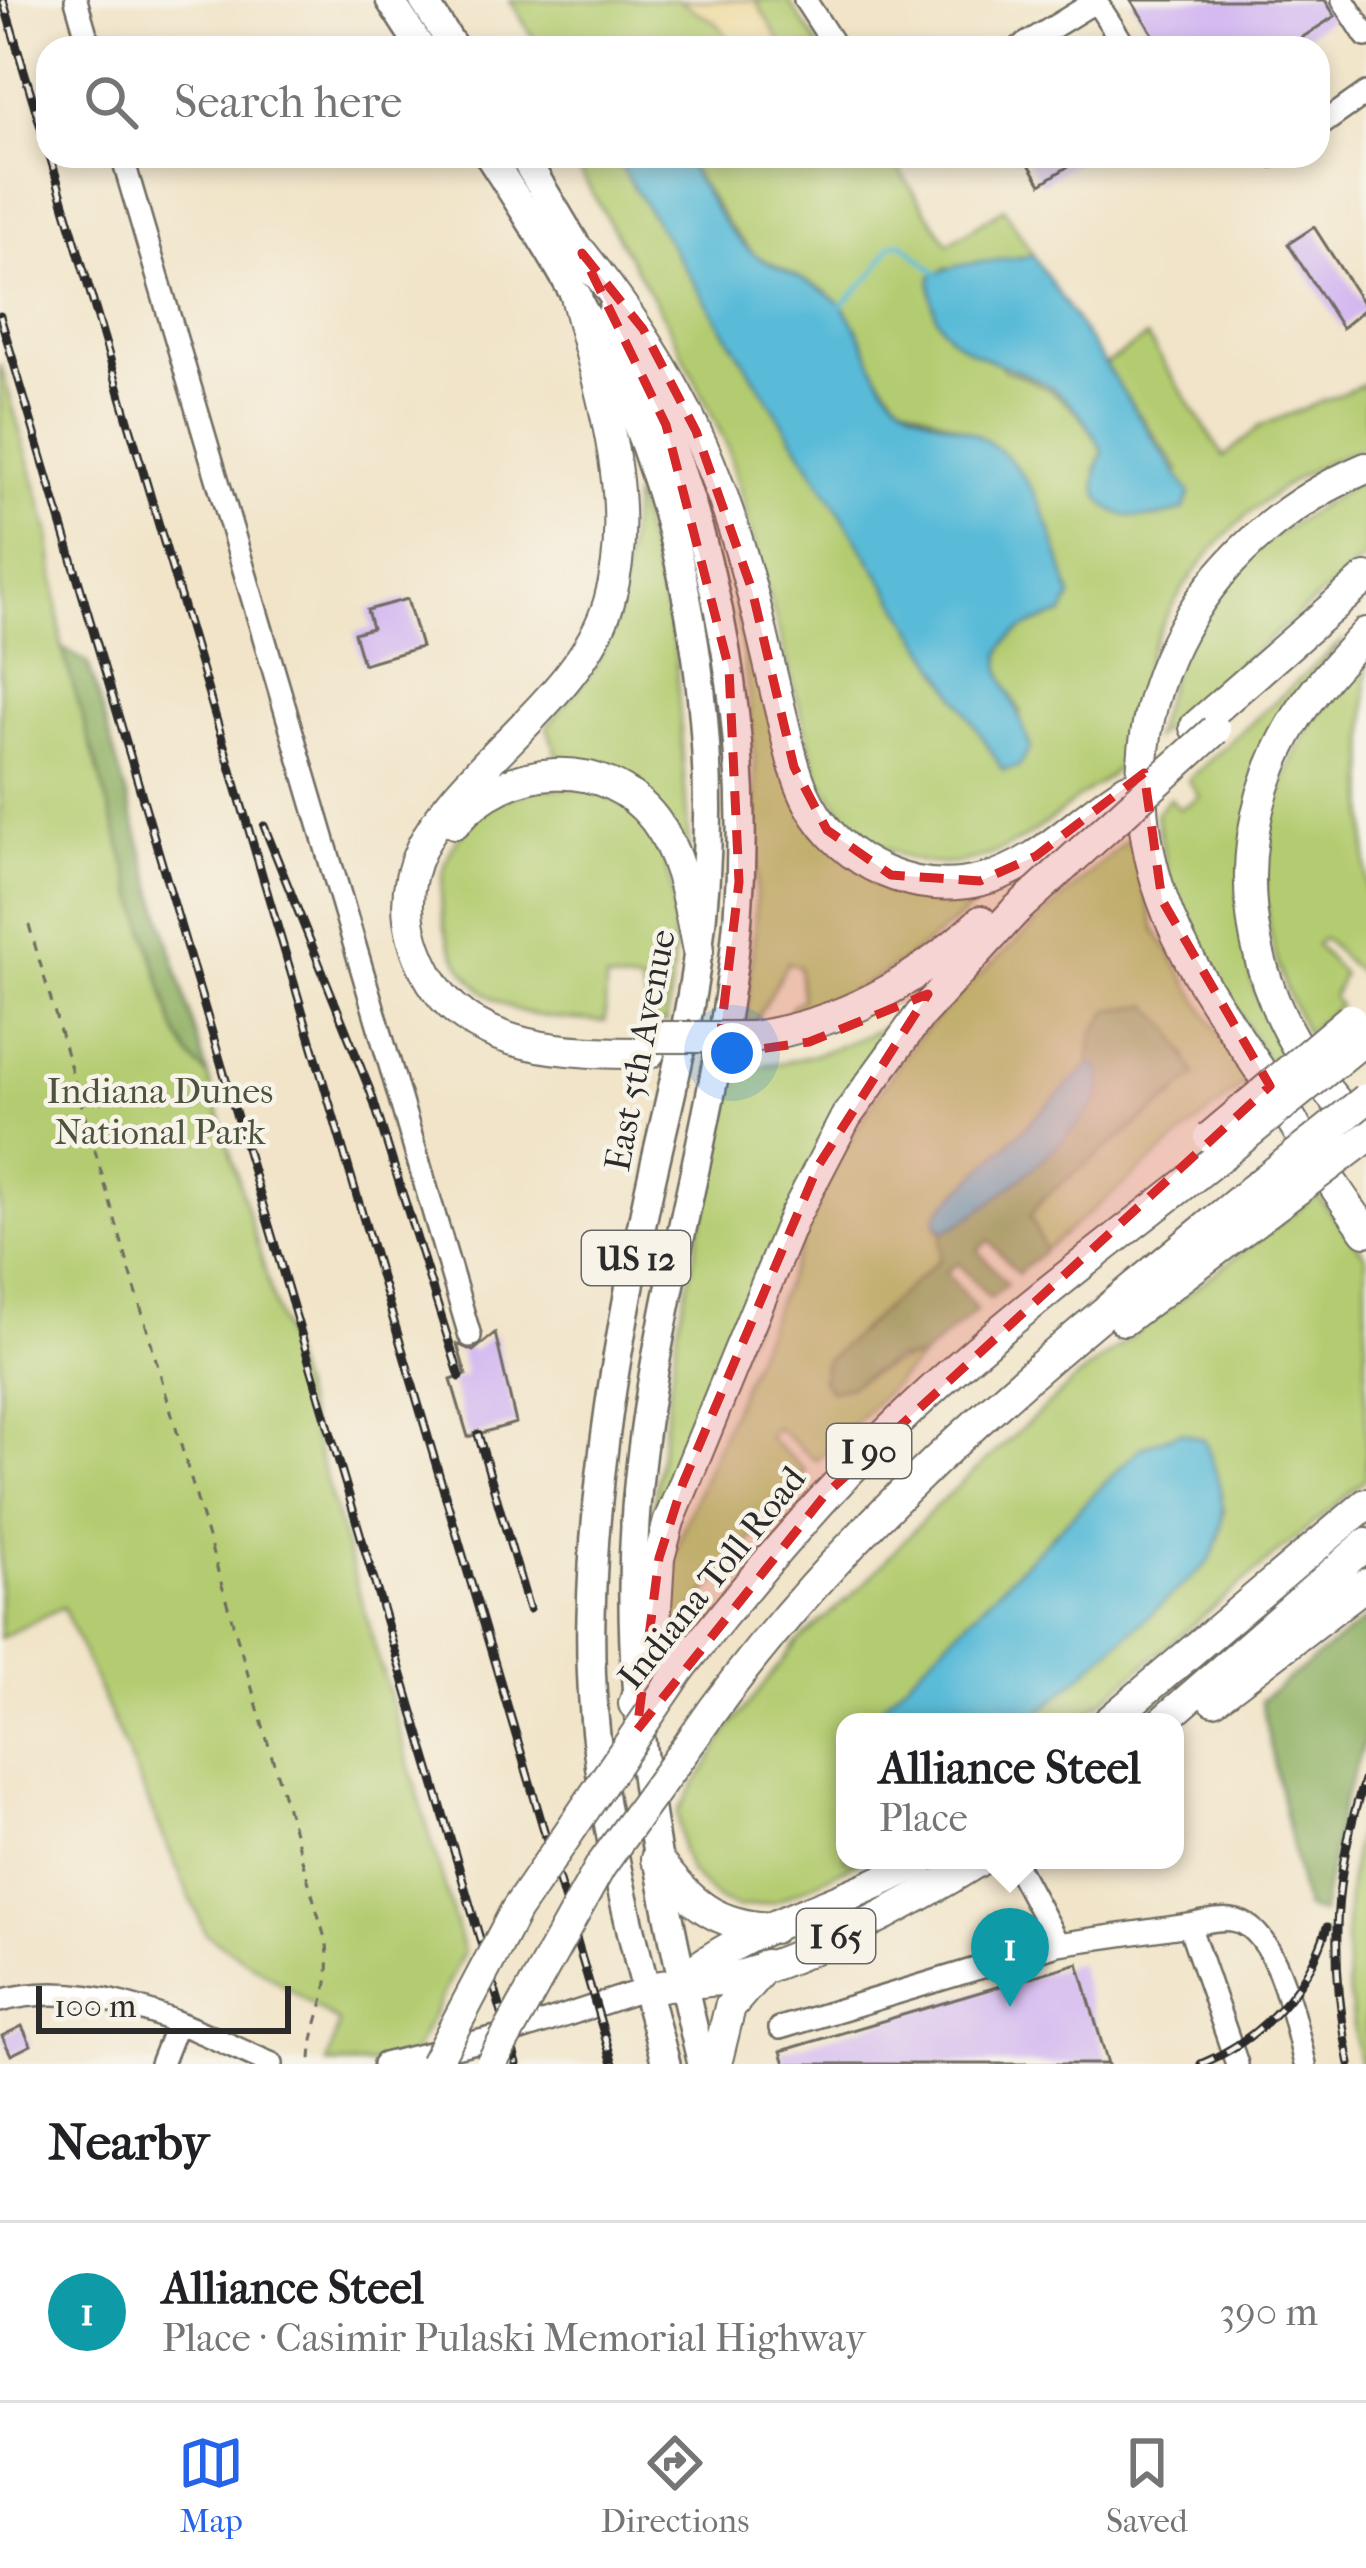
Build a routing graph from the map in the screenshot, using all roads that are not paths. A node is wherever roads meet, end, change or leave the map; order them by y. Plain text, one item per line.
1 (76, 0) edge
2 (390, 0) edge
3 (423, 0) edge
4 (805, 0) edge
5 (1096, 0) edge
6 (1343, 0) edge
7 (86, 36) edge
8 (413, 36) edge
9 (446, 36) edge
10 (828, 36) edge
11 (1038, 36) edge
12 (1118, 36) edge
13 (1366, 36) edge
14 (1366, 93) edge
15 (1330, 118) edge
16 (126, 168) edge
17 (497, 168) edge
18 (530, 168) edge
19 (582, 253) junction
20 (576, 296) junction
21 (1366, 468) edge
22 (1366, 578) edge
23 (1366, 600) edge
24 (1366, 633) edge
25 (1205, 728) junction
26 (999, 898) junction
27 (981, 945) junction
28 (698, 951) junction
29 (1361, 1020) edge
30 (650, 1045) junction
31 (750, 1045) junction
32 (1366, 1099) edge
33 (1366, 1135) edge
34 (1261, 1200) junction
35 (1366, 1231) edge
36 (470, 1336) dead end
37 (1366, 1504) edge
38 (1366, 1544) edge
39 (1366, 1584) edge
40 (1194, 1653) junction
41 (634, 1704) junction
42 (1119, 1713) edge
43 (1141, 1713) edge
44 (1172, 1713) edge
45 (1184, 1722) edge
46 (656, 1859) junction
47 (903, 1869) edge
48 (964, 1869) edge
49 (1018, 1869) edge
50 (1189, 1924) junction
51 (779, 1928) junction
52 (1058, 1944) junction
53 (769, 1963) junction
54 (682, 1980) junction
55 (646, 1989) junction
56 (0, 2001) edge
57 (177, 2023) junction
58 (780, 2028) dead end
59 (161, 2064) edge
60 (272, 2064) edge
61 (384, 2064) edge
62 (435, 2064) edge
63 (491, 2064) edge
64 (666, 2064) edge
65 (702, 2064) edge
66 (716, 2064) edge
67 (1237, 2064) edge
68 (1305, 2064) edge

1 - 7 street
2 - 8 main road
3 - 9 main road
4 - 10 street
5 - 11 street
5 - 12 street
6 - 13 street
14 - 15 street
16 - 36 street
17 - 20 main road, East 5th Avenue / US 12
18 - 19 main road, East 5th Avenue / US 12
19 - 26 highway
19 - 41 main road, East 5th Avenue / US 12
20 - 28 main road, East 5th Avenue / US 12
20 - 30 highway
21 - 35 highway
22 - 25 highway
23 - 25 highway
24 - 33 highway
25 - 26 highway, bridge
25 - 26 highway
26 - 27 highway
26 - 31 highway
27 - 31 highway
27 - 41 highway
28 - 30 highway
28 - 55 main road, East 5th Avenue / US 12
29 - 62 highway, Indiana Toll Road / I 90, bridge
30 - 31 highway, bridge
32 - 34 highway, bridge
33 - 34 highway, bridge
34 - 63 highway, I 90, bridge
37 - 40 highway
38 - 44 highway
39 - 45 highway
40 - 42 highway
40 - 43 highway
41 - 46 main road, East 5th Avenue / US 12
46 - 51 highway
46 - 54 main road, East 5th Avenue / US 12
47 - 51 highway, I 65
48 - 53 highway, I 65
49 - 52 street
50 - 52 street
50 - 67 street
50 - 68 street
51 - 54 highway, I 65
52 - 58 street
53 - 54 highway, I 65
53 - 66 highway
54 - 55 highway, I 65
54 - 65 main road, East 5th Avenue / US 12
55 - 61 street
55 - 64 main road, East 5th Avenue / US 12
56 - 57 street
57 - 59 street
57 - 60 street

